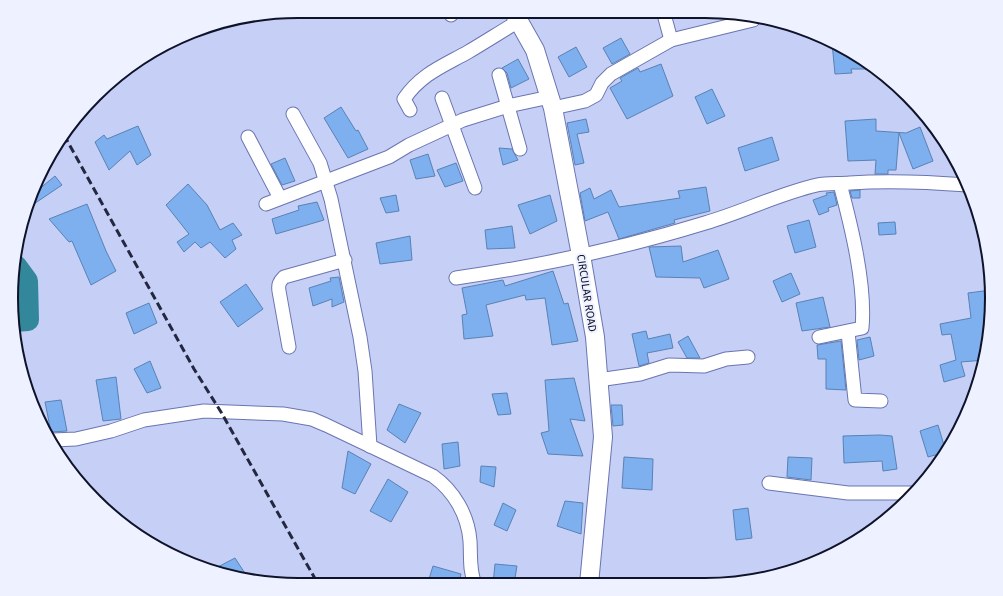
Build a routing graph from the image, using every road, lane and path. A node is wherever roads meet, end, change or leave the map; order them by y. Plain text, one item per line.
1 (513, 18) edge
2 (517, 18) edge
3 (665, 18) edge
4 (748, 21) edge
5 (671, 40) junction
6 (499, 75) dead end
7 (442, 98) dead end
8 (551, 102) junction
9 (508, 106) junction
10 (410, 110) dead end
11 (293, 114) dead end
12 (452, 125) junction
13 (248, 137) dead end
14 (520, 149) dead end
15 (326, 181) junction
16 (840, 184) junction
17 (961, 184) edge
18 (475, 188) dead end
19 (279, 196) junction
20 (266, 204) dead end
21 (581, 255) junction
22 (345, 260) junction
23 (456, 278) dead end
24 (848, 332) junction
25 (819, 337) dead end
26 (289, 347) dead end
27 (748, 357) dead end
28 (598, 380) junction
29 (881, 401) dead end
30 (57, 440) edge
31 (370, 446) junction
32 (769, 483) dead end
33 (906, 493) edge
34 (474, 578) edge
35 (590, 578) edge

1 - 10 street
2 - 8 main road, CIRCULAR ROAD
3 - 5 street
4 - 5 street
5 - 8 street
6 - 9 street
7 - 12 street
8 - 9 street
8 - 21 main road, CIRCULAR ROAD
9 - 12 street
9 - 14 street
11 - 15 street
12 - 15 street
12 - 18 street
13 - 19 street
15 - 19 street
15 - 22 street
16 - 17 street
16 - 21 street
16 - 24 street
19 - 20 street
21 - 23 street
21 - 28 main road, CIRCULAR ROAD
22 - 26 street
22 - 31 street
24 - 25 street
24 - 29 street
27 - 28 street
28 - 35 main road, CIRCULAR ROAD
30 - 31 street
31 - 34 street
32 - 33 street

